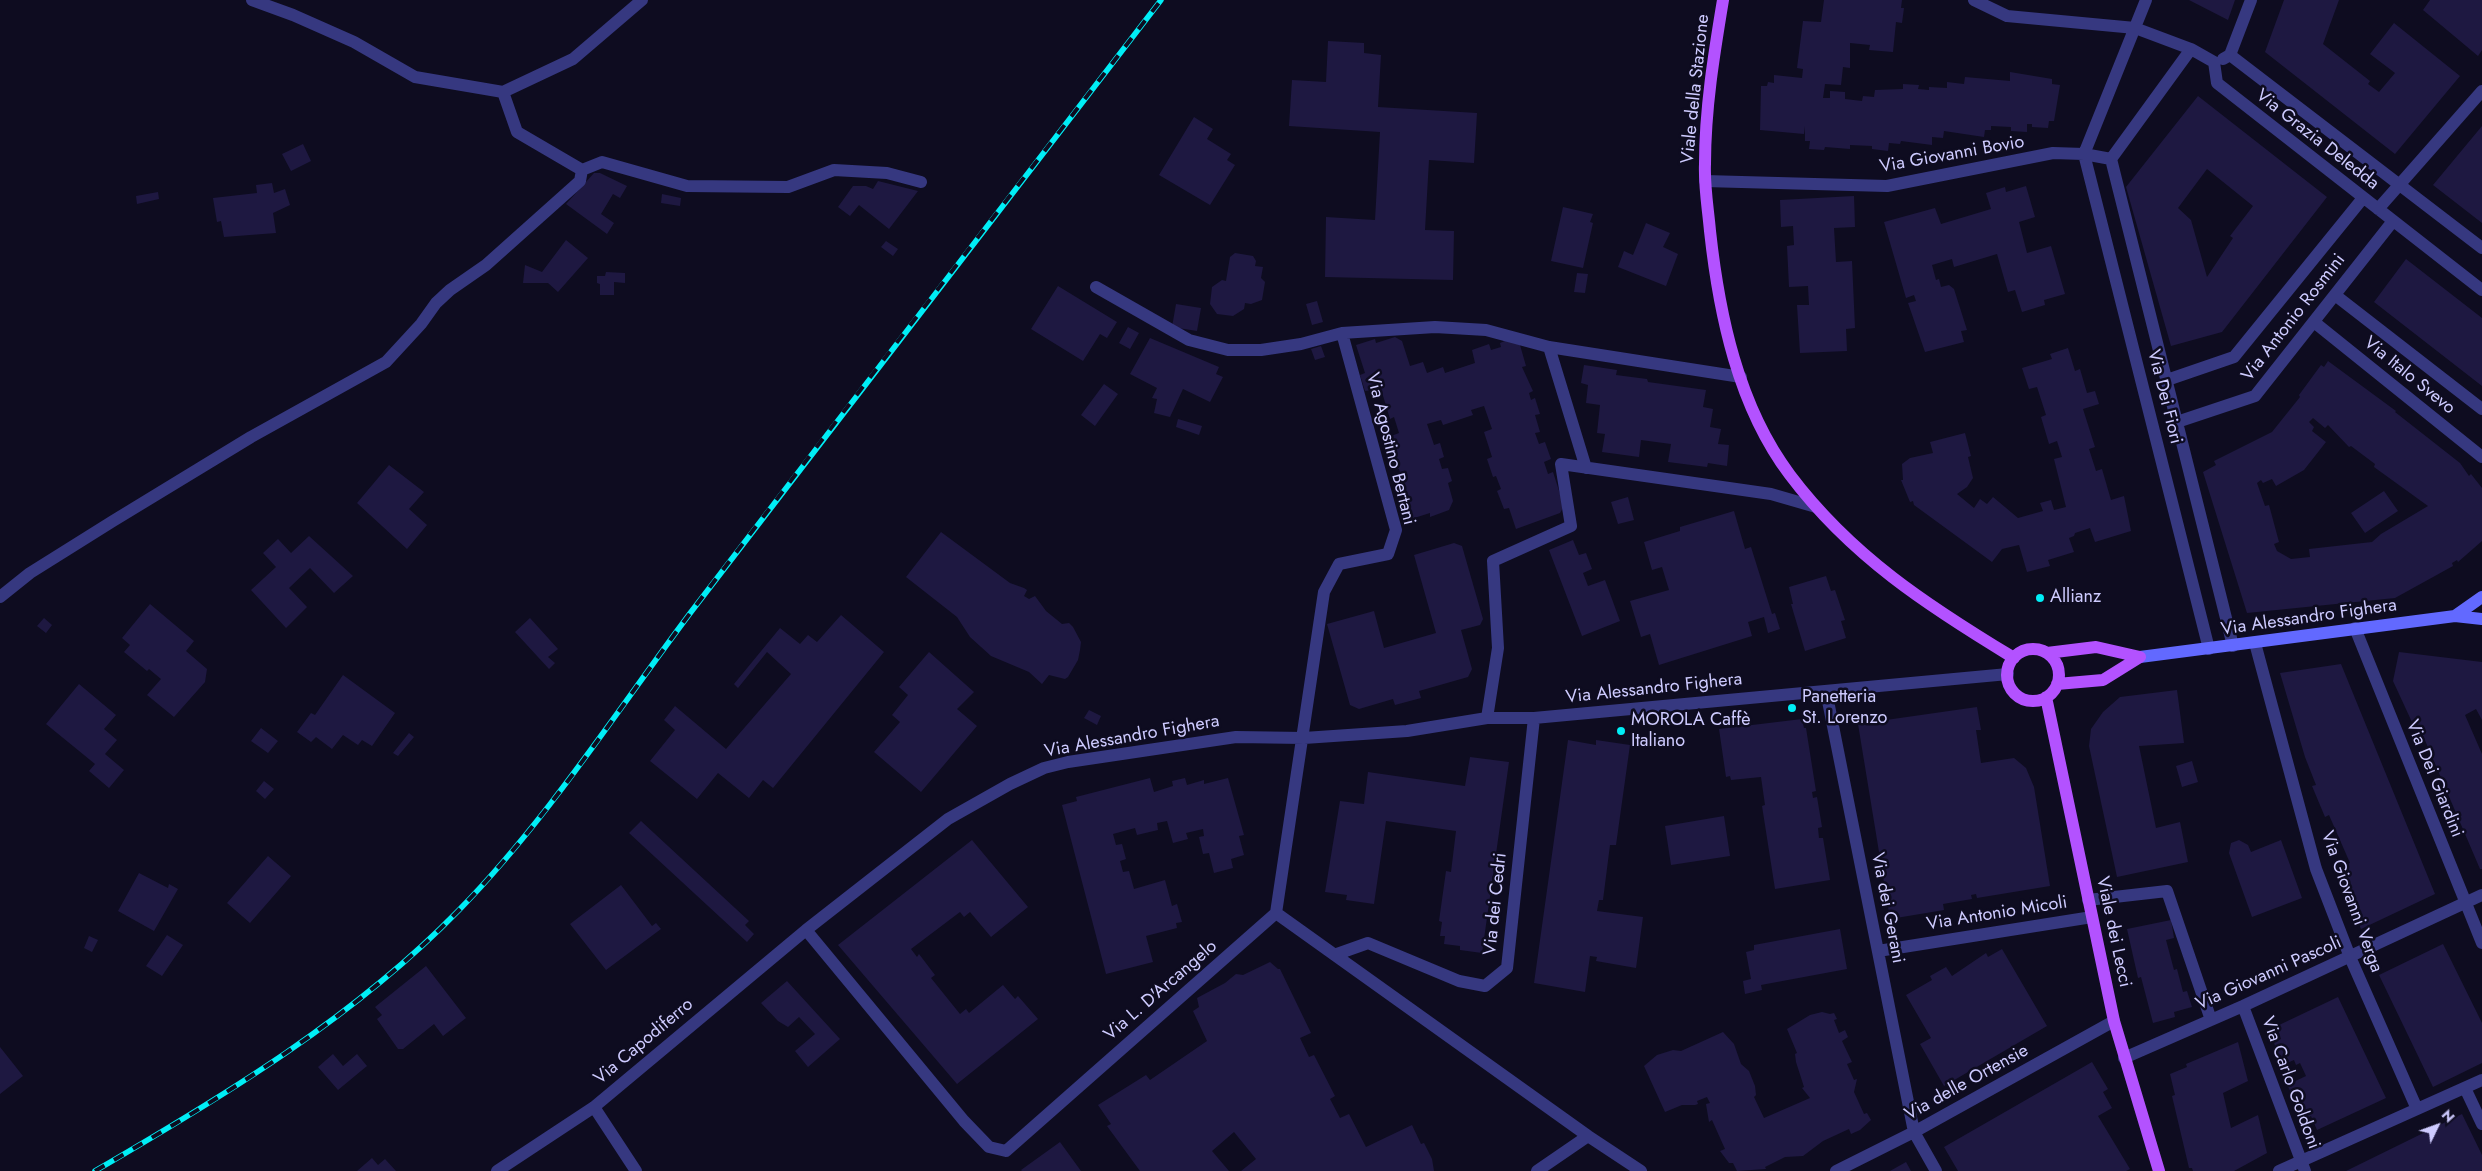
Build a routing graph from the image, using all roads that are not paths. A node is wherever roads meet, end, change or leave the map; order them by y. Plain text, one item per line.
1 (252, 0) edge
2 (642, 0) edge
3 (1723, 0) edge
4 (1974, 0) edge
5 (2146, 0) edge
6 (2251, 0) edge
7 (2134, 28) junction
8 (2192, 49) junction
9 (2230, 55) junction
10 (2214, 62) junction
11 (2482, 91) edge
12 (503, 92) junction
13 (2084, 154) junction
14 (2110, 159) junction
15 (582, 170) junction
16 (1705, 181) junction
17 (922, 182) dead end
18 (2400, 185) junction
19 (2363, 198) junction
20 (2378, 209) junction
21 (2394, 221) junction
22 (2482, 248) edge
23 (1096, 287) dead end
24 (2482, 290) edge
25 (2335, 295) junction
26 (2314, 322) junction
27 (1342, 333) junction
28 (1549, 347) junction
29 (1741, 378) junction
30 (2167, 380) junction
31 (2482, 409) edge
32 (2177, 422) junction
33 (2482, 457) edge
34 (1586, 468) junction
35 (1816, 507) junction
36 (0, 597) edge
37 (2482, 597) edge
38 (2455, 616) junction
39 (2482, 619) edge
40 (2355, 628) junction
41 (2255, 643) junction
42 (2233, 646) junction
43 (2209, 649) junction
44 (2047, 653) junction
45 (2140, 657) junction
46 (2014, 658) junction
47 (2008, 674) junction
48 (2057, 684) junction
49 (1826, 691) junction
50 (2046, 697) junction
51 (1487, 718) junction
52 (1534, 718) junction
53 (1304, 738) junction
54 (2482, 895) edge
55 (2088, 900) junction
56 (2465, 904) junction
57 (1276, 913) junction
58 (2092, 916) junction
59 (806, 930) junction
60 (2482, 943) edge
61 (1878, 951) junction
62 (1336, 954) junction
63 (2350, 957) junction
64 (2243, 1006) junction
65 (2211, 1020) junction
66 (2114, 1021) junction
67 (2124, 1058) junction
68 (2482, 1080) edge
69 (2464, 1088) junction
70 (594, 1106) junction
71 (2417, 1109) junction
72 (2482, 1124) edge
73 (1914, 1132) junction
74 (1588, 1136) junction
75 (2303, 1166) edge
76 (496, 1171) edge
77 (636, 1171) edge
78 (1537, 1171) edge
79 (1641, 1171) edge
80 (1836, 1171) edge
81 (1936, 1171) edge
82 (2160, 1171) edge
83 (2279, 1171) edge

1 - 12 street
2 - 12 street
3 - 16 main road, Viale della Stazione
4 - 7 street
5 - 7 street
6 - 9 street
7 - 8 street
7 - 13 street
8 - 10 street
8 - 14 street
9 - 10 street
9 - 18 street, Via Grazia Deledda
10 - 19 street, Via Grazia Deledda
11 - 18 street
12 - 15 street
13 - 14 street
13 - 16 street, Via Giovanni Bovio
13 - 43 street, Via Dei Fiori
14 - 30 street, Via Dei Fiori
15 - 17 street
15 - 36 street
16 - 29 main road, Viale della Stazione
18 - 20 street
18 - 22 street, Via Grazia Deledda
19 - 20 street, Via Grazia Deledda
19 - 30 street, Via Antonio Rosmini
20 - 21 street, Via Grazia Deledda
21 - 24 street, Via Grazia Deledda
21 - 25 street, Via Antonio Rosmini
23 - 27 street
25 - 26 street, Via Antonio Rosmini
25 - 31 street, Via Italo Svevo
26 - 32 street, Via Antonio Rosmini
26 - 33 street, Via Italo Svevo
27 - 28 street
27 - 53 street, Via Agostino Bertani
28 - 29 street
28 - 34 street
29 - 35 main road, Viale della Stazione
30 - 32 street, Via Dei Fiori
32 - 42 street, Via Dei Fiori
34 - 35 street
34 - 51 street
35 - 46 main road, Viale della Stazione
37 - 38 street
38 - 39 street, Via Alessandro Fighera
38 - 40 street, Via Alessandro Fighera
40 - 41 street, Via Alessandro Fighera
40 - 56 street, Via Dei Giardini
41 - 42 street, Via Alessandro Fighera
41 - 63 street, Via Giovanni Verga
42 - 43 street, Via Alessandro Fighera
43 - 45 street, Via Alessandro Fighera
44 - 45 main road
44 - 46 main road
44 - 48 main road
45 - 48 main road
46 - 47 main road
47 - 49 street, Via Alessandro Fighera
47 - 50 main road
48 - 50 main road
49 - 52 street, Via Alessandro Fighera
49 - 61 street, Via dei Gerani
50 - 55 main road, Viale dei Lecci
51 - 52 street, Via Alessandro Fighera
51 - 53 street, Via Alessandro Fighera
52 - 62 street, Via dei Cedri
53 - 57 street
53 - 59 street, Via Alessandro Fighera
54 - 56 street, Via Giovanni Pascoli
55 - 58 main road, Viale dei Lecci
55 - 65 street
56 - 60 street, Via Dei Giardini
56 - 63 street, Via Giovanni Pascoli
57 - 59 street, Via L. D'Arcangelo
57 - 62 street
58 - 61 street, Via Antonio Micoli
58 - 66 main road, Viale dei Lecci
59 - 70 street, Via Capodiferro
61 - 73 street, Via dei Gerani
62 - 74 street
63 - 64 street, Via Giovanni Pascoli
63 - 71 street, Via Giovanni Verga
64 - 65 street, Via Giovanni Pascoli
64 - 75 street, Via Carlo Goldoni
65 - 67 street, Via Giovanni Pascoli
66 - 67 main road, Viale dei Lecci
66 - 73 street, Via delle Ortensie
67 - 82 main road, Viale dei Lecci
68 - 69 street
69 - 71 street
69 - 72 street
70 - 76 street, Via Capodiferro
70 - 77 street
71 - 75 street
73 - 80 street, Via delle Ortensie
73 - 81 street
74 - 78 street
74 - 79 street
75 - 83 street

